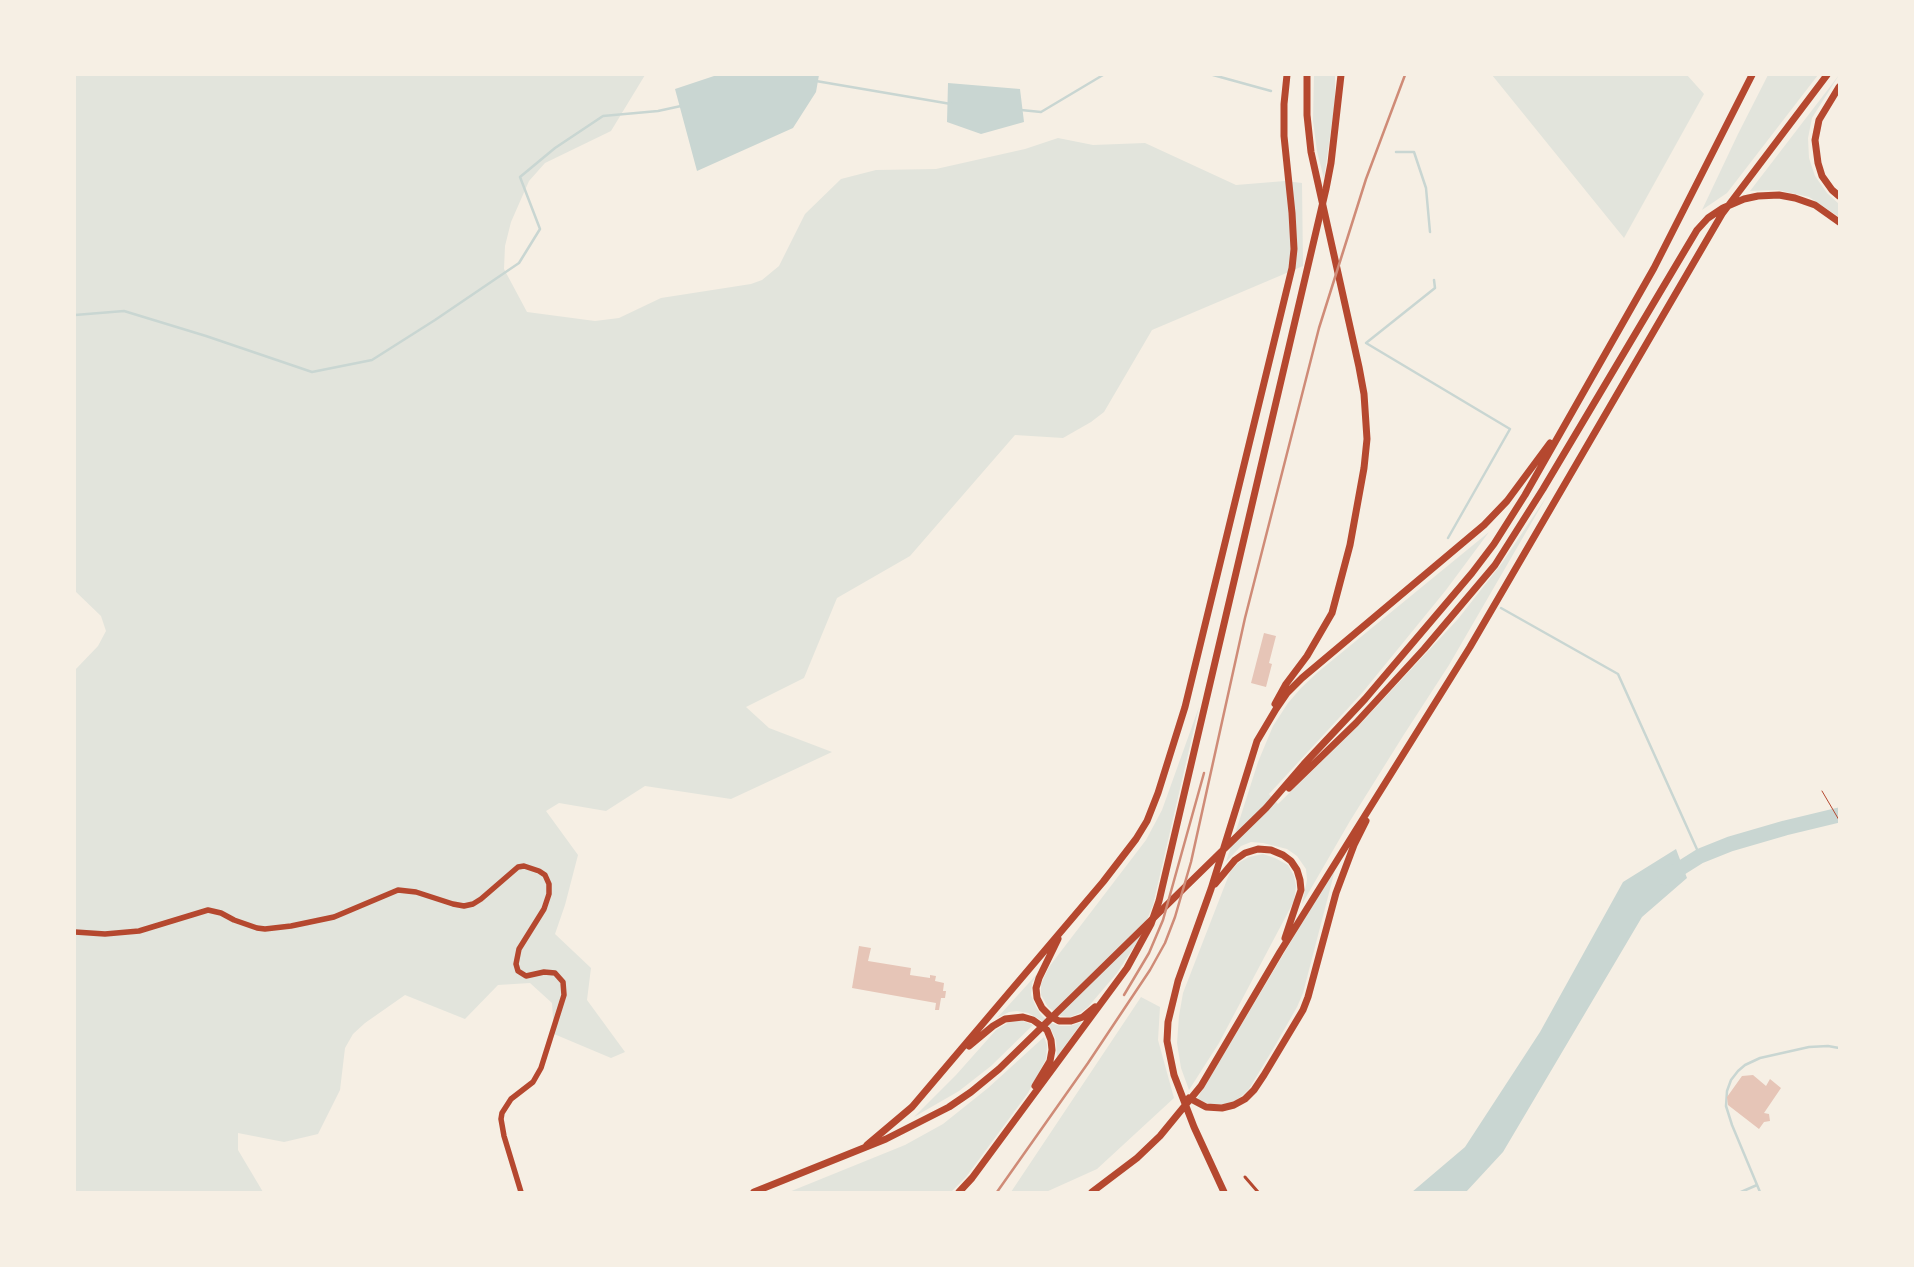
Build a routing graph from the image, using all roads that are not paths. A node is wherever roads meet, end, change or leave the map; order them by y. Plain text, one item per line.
1 (1287, 75) edge
2 (1307, 75) edge
3 (1341, 75) edge
4 (1752, 75) edge
5 (1827, 75) edge
6 (1839, 87) edge
7 (1839, 196) edge
8 (1839, 222) edge
9 (1569, 416) junction
10 (1263, 729) junction
11 (1393, 771) junction
12 (1266, 808) junction
13 (1211, 889) junction
14 (1063, 930) junction
15 (75, 932) edge
16 (1280, 952) junction
17 (1112, 989) junction
18 (955, 1057) junction
19 (1179, 1090) junction
20 (1002, 1136) junction
21 (863, 1148) junction
22 (1245, 1177) dead end
23 (520, 1192) edge
24 (754, 1192) edge
25 (959, 1192) edge
26 (1092, 1192) edge
27 (1224, 1192) edge
28 (1258, 1192) edge

1 - 14 main road
2 - 10 main road
3 - 17 main road
4 - 9 main road
5 - 11 main road
6 - 7 main road
8 - 12 main road
9 - 10 main road
9 - 12 main road
10 - 13 main road
11 - 16 main road
11 - 19 main road
12 - 21 main road
13 - 16 main road
13 - 19 main road
14 - 17 main road
14 - 18 main road
15 - 23 street
16 - 26 main road
17 - 20 main road
18 - 20 main road
18 - 21 main road
19 - 27 main road
20 - 25 main road
21 - 24 main road
22 - 28 street

